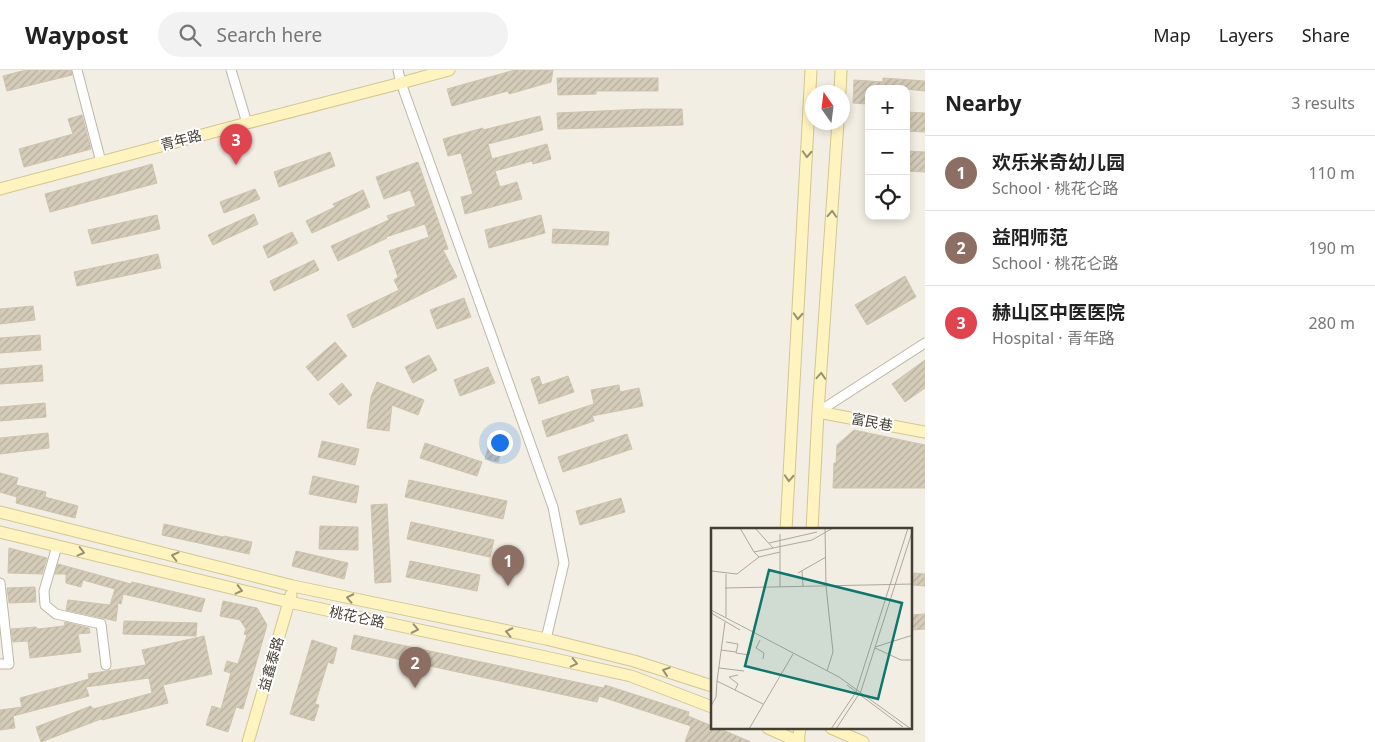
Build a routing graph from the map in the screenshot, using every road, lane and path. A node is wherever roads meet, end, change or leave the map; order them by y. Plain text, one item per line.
1 (77, 70) edge
2 (231, 70) edge
3 (398, 70) edge
4 (449, 70) edge
5 (811, 70) edge
6 (841, 70) edge
7 (401, 84) junction
8 (840, 85) edge
9 (247, 123) junction
10 (837, 130) edge
11 (101, 162) junction
12 (0, 189) edge
13 (925, 343) edge
14 (818, 412) junction
15 (925, 432) edge
16 (0, 512) edge
17 (786, 528) edge
18 (812, 528) edge
19 (0, 532) edge
20 (57, 546) junction
21 (0, 583) edge
22 (293, 586) junction
23 (1, 599) edge
24 (289, 602) junction
25 (546, 640) junction
26 (0, 664) edge
27 (106, 666) dead end
28 (711, 686) edge
29 (711, 707) edge
30 (836, 730) edge
31 (772, 732) edge
32 (248, 742) edge
33 (798, 742) edge
34 (863, 742) edge

1 - 11 street
2 - 9 street
3 - 7 street
4 - 7 main road, 青年路
5 -> 17 main road
6 - 8 main road
7 - 9 main road, 青年路
7 - 25 street
9 - 11 main road, 青年路
14 -> 10 main road
11 - 12 main road, 青年路
13 - 14 street
14 - 15 main road, 富民巷
14 - 18 main road
22 -> 16 main road, 桃花仑路
19 - 20 main road, 桃花仑路
20 -> 24 main road, 桃花仑路
20 - 27 street
21 - 23 street
22 - 24 main road, 益鑫泰路
25 -> 22 main road, 桃花仑路
23 - 26 street
24 -> 29 main road, 桃花仑路
24 - 32 main road, 益鑫泰路
28 -> 25 main road, 桃花仑路
30 - 34 main road
31 - 33 main road

